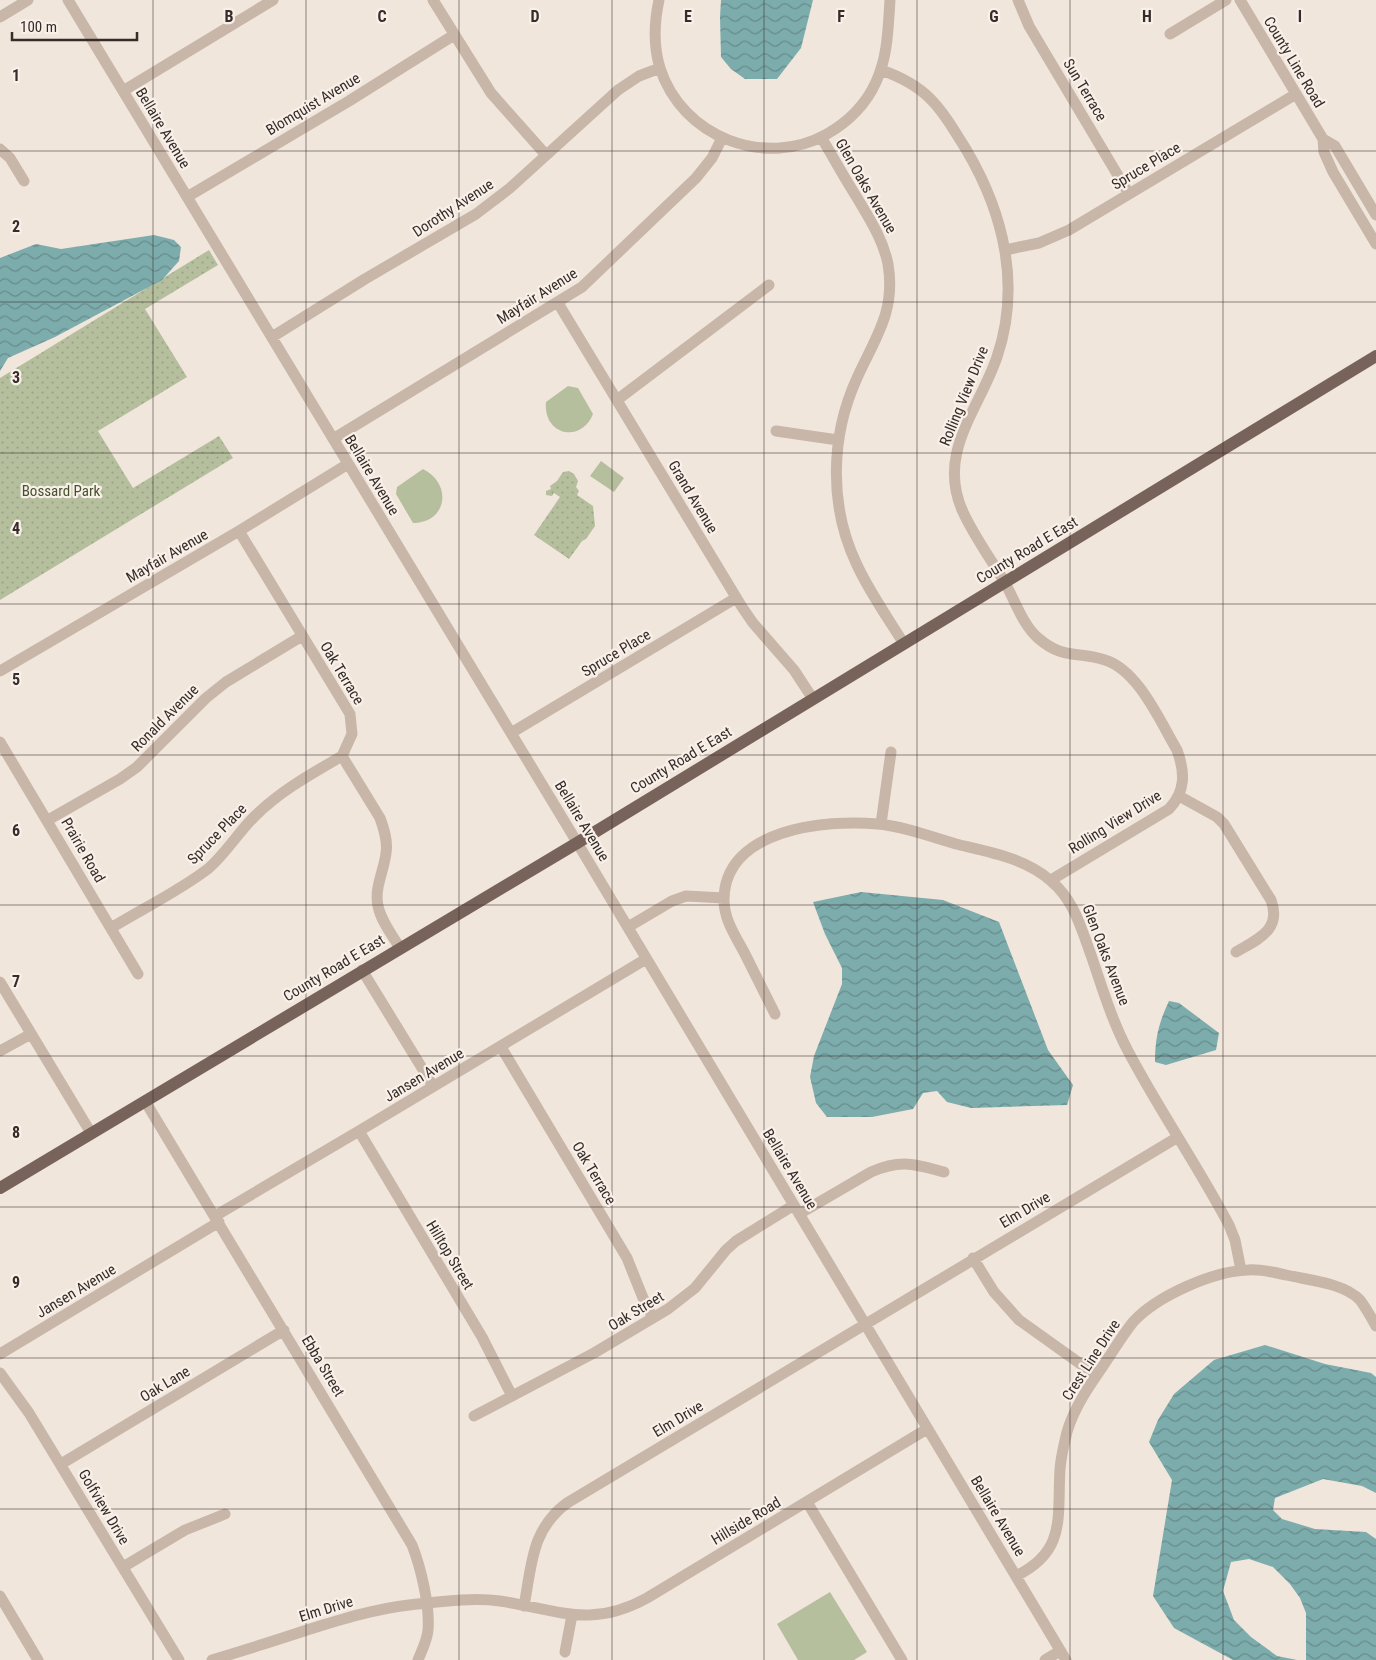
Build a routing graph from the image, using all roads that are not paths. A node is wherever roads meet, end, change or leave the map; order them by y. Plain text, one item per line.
1 (28, 0) edge
2 (68, 0) edge
3 (273, 0) edge
4 (433, 0) edge
5 (659, 0) edge
6 (890, 0) edge
7 (1018, 0) edge
8 (1226, 0) edge
9 (1240, 0) edge
10 (0, 17) edge
11 (1170, 34) dead end
12 (454, 35) junction
13 (660, 68) junction
14 (881, 70) junction
15 (123, 91) junction
16 (1296, 94) junction
17 (722, 138) junction
18 (821, 138) junction
19 (1323, 139) junction
20 (0, 149) edge
21 (546, 155) junction
22 (24, 181) dead end
23 (1129, 194) junction
24 (187, 197) junction
25 (1376, 215) edge
26 (1376, 244) edge
27 (1005, 250) junction
28 (769, 285) dead end
29 (558, 303) junction
30 (272, 338) junction
31 (1376, 356) edge
32 (617, 400) junction
33 (776, 431) dead end
34 (333, 438) junction
35 (838, 440) junction
36 (348, 464) junction
37 (240, 531) junction
38 (1004, 582) junction
39 (736, 598) junction
40 (302, 636) junction
41 (904, 644) junction
42 (0, 671) edge
43 (813, 699) junction
44 (511, 734) junction
45 (0, 742) edge
46 (891, 752) dead end
47 (342, 756) junction
48 (1179, 796) junction
49 (48, 820) junction
50 (881, 824) junction
51 (577, 843) junction
52 (1051, 880) junction
53 (724, 898) junction
54 (628, 927) junction
55 (111, 928) junction
56 (400, 948) junction
57 (1236, 952) dead end
58 (646, 959) junction
59 (362, 970) junction
60 (138, 974) dead end
61 (0, 982) edge
62 (775, 1014) dead end
63 (31, 1034) junction
64 (501, 1047) junction
65 (0, 1051) edge
66 (433, 1086) junction
67 (145, 1101) junction
68 (359, 1131) junction
69 (91, 1133) junction
70 (1178, 1137) junction
71 (944, 1172) dead end
72 (0, 1188) edge
73 (797, 1210) junction
74 (217, 1219) junction
75 (973, 1258) junction
76 (1241, 1270) junction
77 (654, 1318) junction
78 (865, 1324) junction
79 (1376, 1326) edge
80 (284, 1330) junction
81 (0, 1354) edge
82 (0, 1373) edge
83 (1096, 1375) junction
84 (512, 1396) junction
85 (474, 1416) dead end
86 (928, 1428) junction
87 (61, 1464) junction
88 (807, 1502) junction
89 (226, 1514) dead end
90 (123, 1567) junction
91 (1016, 1576) junction
92 (0, 1596) edge
93 (426, 1604) junction
94 (524, 1606) junction
95 (572, 1615) junction
96 (565, 1652) dead end
97 (1063, 1655) edge
98 (38, 1660) edge
99 (178, 1660) edge
100 (212, 1660) edge
101 (418, 1660) edge
102 (902, 1660) edge
103 (1045, 1660) edge

1 - 10 street
2 - 15 street, Bellaire Avenue
3 - 15 street
4 - 12 street
5 - 13 street
6 - 14 street
7 - 23 street, Sun Terrace
8 - 11 street
9 - 16 street, County Line Road
12 - 21 street
12 - 24 street, Blomquist Avenue
13 - 17 street
13 - 21 street, Dorothy Avenue
14 - 18 street
14 - 27 street, Rolling View Drive
15 - 24 street, Bellaire Avenue
16 - 19 street, County Line Road
16 - 23 street, Spruce Place
17 - 18 street
17 - 29 street, Mayfair Avenue
18 - 35 street, Glen Oaks Avenue
19 - 25 street
19 - 26 street
20 - 22 street
21 - 30 street, Dorothy Avenue
23 - 27 street, Spruce Place
24 - 30 street, Bellaire Avenue
27 - 38 street, Rolling View Drive
28 - 32 street
29 - 32 street, Grand Avenue
29 - 34 street, Mayfair Avenue
30 - 34 street, Bellaire Avenue
31 - 38 main road, County Road E East
32 - 39 street, Grand Avenue
33 - 35 street
34 - 36 street, Bellaire Avenue
35 - 41 street, Glen Oaks Avenue
36 - 37 street, Mayfair Avenue
36 - 44 street, Bellaire Avenue
37 - 40 street, Oak Terrace
37 - 42 street, Mayfair Avenue
38 - 41 main road, County Road E East
38 - 48 street, Rolling View Drive
39 - 43 street, Grand Avenue
39 - 44 street, Spruce Place
40 - 47 street, Oak Terrace
40 - 49 street, Ronald Avenue
41 - 43 main road, County Road E East
43 - 51 main road, County Road E East
44 - 51 street, Bellaire Avenue
45 - 49 street, Prairie Road
46 - 50 street
47 - 55 street, Spruce Place
47 - 56 street
48 - 52 street, Rolling View Drive
48 - 57 street
49 - 55 street, Prairie Road
50 - 52 street, Glen Oaks Avenue
50 - 53 street, Glen Oaks Avenue
51 - 54 street, Bellaire Avenue
51 - 56 main road, County Road E East
52 - 70 street, Glen Oaks Avenue
53 - 54 street
53 - 62 street
54 - 58 street, Bellaire Avenue
55 - 60 street, Prairie Road
56 - 59 main road, County Road E East
58 - 64 street, Jansen Avenue
58 - 73 street, Bellaire Avenue
59 - 66 street
59 - 67 main road, County Road E East
61 - 63 street
63 - 65 street
63 - 69 street
64 - 66 street, Jansen Avenue
64 - 77 street, Oak Terrace
66 - 68 street, Jansen Avenue
67 - 69 main road, County Road E East
67 - 74 street, Ebba Street
68 - 74 street, Jansen Avenue
68 - 84 street, Hilltop Street
69 - 72 main road, County Road E East
70 - 75 street, Elm Drive
70 - 76 street, Glen Oaks Avenue
71 - 73 street, Oak Street
73 - 77 street, Oak Street
73 - 78 street, Bellaire Avenue
74 - 80 street, Ebba Street
74 - 81 street, Jansen Avenue
75 - 78 street, Elm Drive
75 - 83 street
76 - 79 street, Crest Line Drive
76 - 83 street, Crest Line Drive
77 - 84 street, Oak Street
78 - 86 street, Bellaire Avenue
78 - 94 street, Elm Drive
80 - 87 street, Oak Lane
80 - 93 street, Ebba Street
82 - 87 street, Golfview Drive
83 - 91 street, Crest Line Drive
84 - 85 street, Oak Street
86 - 88 street, Hillside Road
86 - 91 street, Bellaire Avenue
87 - 90 street, Golfview Drive
88 - 95 street, Hillside Road
88 - 102 street
89 - 90 street
90 - 99 street, Golfview Drive
91 - 97 street, Bellaire Avenue
92 - 98 street
93 - 94 street, Elm Drive
93 - 100 street, Elm Drive
93 - 101 street, Ebba Street
94 - 95 street, Hillside Road
95 - 96 street
97 - 103 street

